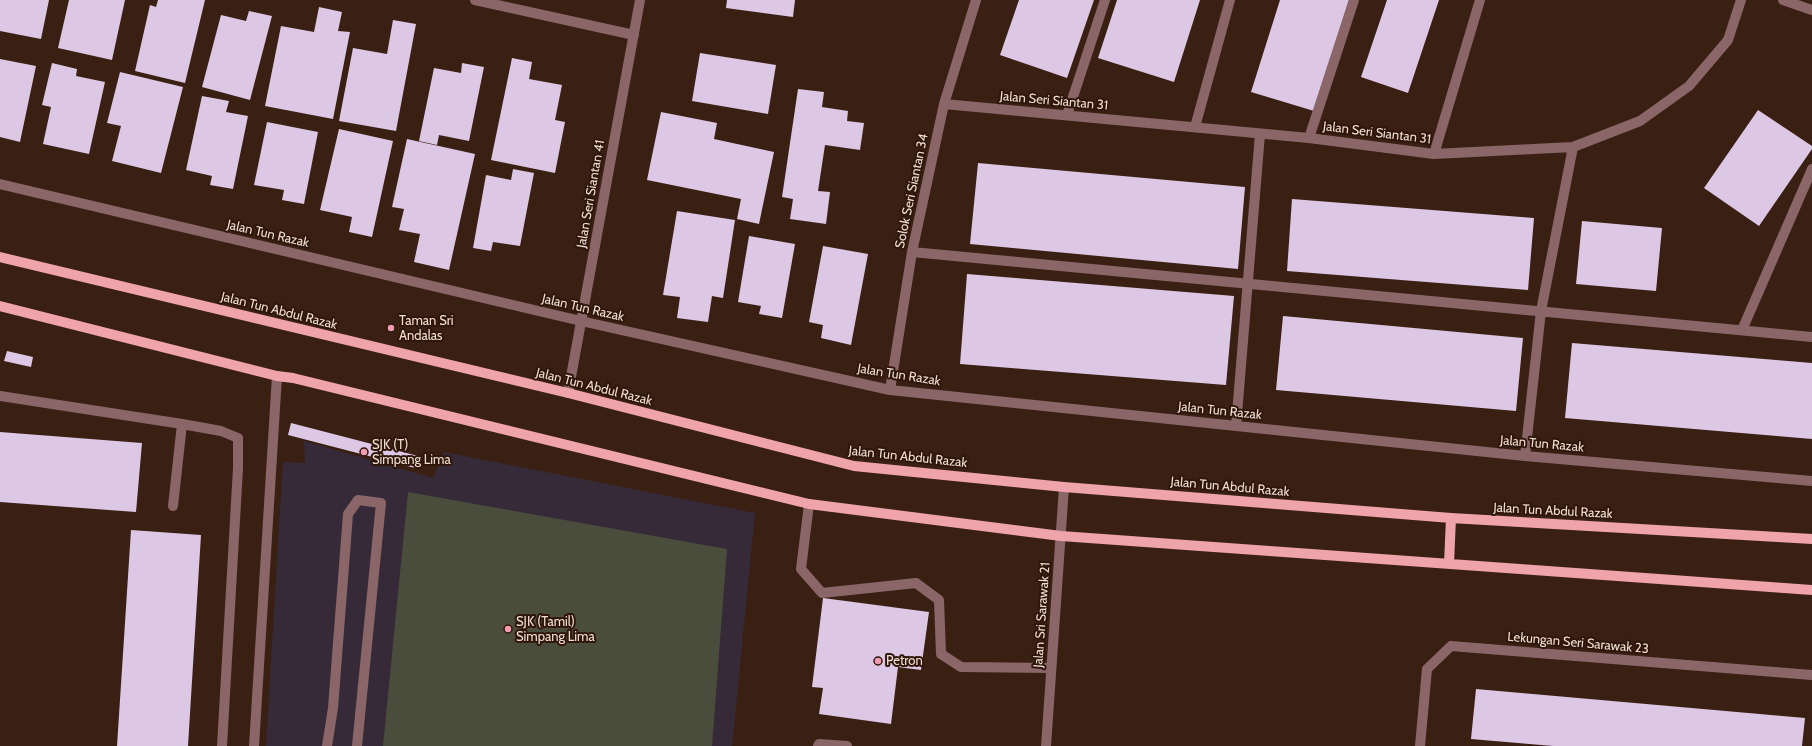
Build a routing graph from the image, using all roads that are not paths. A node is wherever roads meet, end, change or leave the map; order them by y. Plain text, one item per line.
1 (475, 0) edge
2 (640, 0) edge
3 (976, 0) edge
4 (1105, 0) edge
5 (1230, 0) edge
6 (1354, 0) edge
7 (1480, 0) edge
8 (1741, 0) edge
9 (1783, 0) edge
10 (1812, 10) edge
11 (634, 36) junction
12 (944, 104) junction
13 (1067, 115) junction
14 (1194, 127) junction
15 (1260, 134) junction
16 (1309, 138) junction
17 (1573, 147) junction
18 (1434, 154) junction
19 (1812, 169) edge
20 (0, 184) edge
21 (912, 252) junction
22 (0, 257) edge
23 (1248, 283) junction
24 (0, 306) edge
25 (1541, 311) junction
26 (581, 321) junction
27 (1742, 330) junction
28 (1812, 337) edge
29 (277, 376) junction
30 (890, 390) junction
31 (568, 393) junction
32 (0, 396) edge
33 (182, 424) junction
34 (1236, 426) junction
35 (1525, 456) junction
36 (1812, 481) edge
37 (1064, 486) junction
38 (809, 504) junction
39 (173, 506) dead end
40 (1451, 518) junction
41 (1061, 536) junction
42 (1812, 539) edge
43 (1449, 564) junction
44 (1812, 590) edge
45 (1051, 668) junction
46 (1812, 675) edge
47 (222, 746) edge
48 (254, 746) edge
49 (327, 746) edge
50 (357, 746) edge
51 (818, 746) edge
52 (847, 746) edge
53 (1046, 746) edge
54 (1420, 746) edge

1 - 11 street
2 - 11 street, Jalan Seri Siantan 41
3 - 12 street, Solok Seri Siantan 34
4 - 13 street
5 - 14 street
6 - 16 street
7 - 18 street
8 - 17 street, Jalan Seri Siantan 31
9 - 10 street
11 - 26 street, Jalan Seri Siantan 41
12 - 13 street, Jalan Seri Siantan 31
12 - 21 street, Solok Seri Siantan 34
13 - 14 street, Jalan Seri Siantan 31
14 - 15 street, Jalan Seri Siantan 31
15 - 16 street, Jalan Seri Siantan 31
15 - 23 street
16 - 18 street, Jalan Seri Siantan 31
17 - 18 street, Jalan Seri Siantan 31
17 - 25 street
19 - 27 street
20 - 26 street, Jalan Tun Razak
21 - 23 street
21 - 30 street, Solok Seri Siantan 34
22 - 31 main road, Jalan Tun Abdul Razak
23 - 25 street
23 - 34 street
24 - 29 main road
25 - 27 street
25 - 35 street
26 - 30 street, Jalan Tun Razak
26 - 31 street, Jalan Seri Siantan 41
27 - 28 street
29 - 38 main road
29 - 48 street
30 - 34 street, Jalan Tun Razak
31 - 37 main road, Jalan Tun Abdul Razak
32 - 33 street
33 - 39 street
33 - 47 street
34 - 35 street, Jalan Tun Razak
35 - 36 street, Jalan Tun Razak
37 - 40 main road, Jalan Tun Abdul Razak
37 - 41 street, Jalan Sri Sarawak 21
38 - 41 main road
38 - 45 street
40 - 42 main road, Jalan Tun Abdul Razak
40 - 43 main road
41 - 43 main road
41 - 45 street, Jalan Sri Sarawak 21
43 - 44 main road
45 - 53 street, Jalan Sri Sarawak 21
46 - 54 street, Lekungan Seri Sarawak 23
49 - 50 street
51 - 52 street

